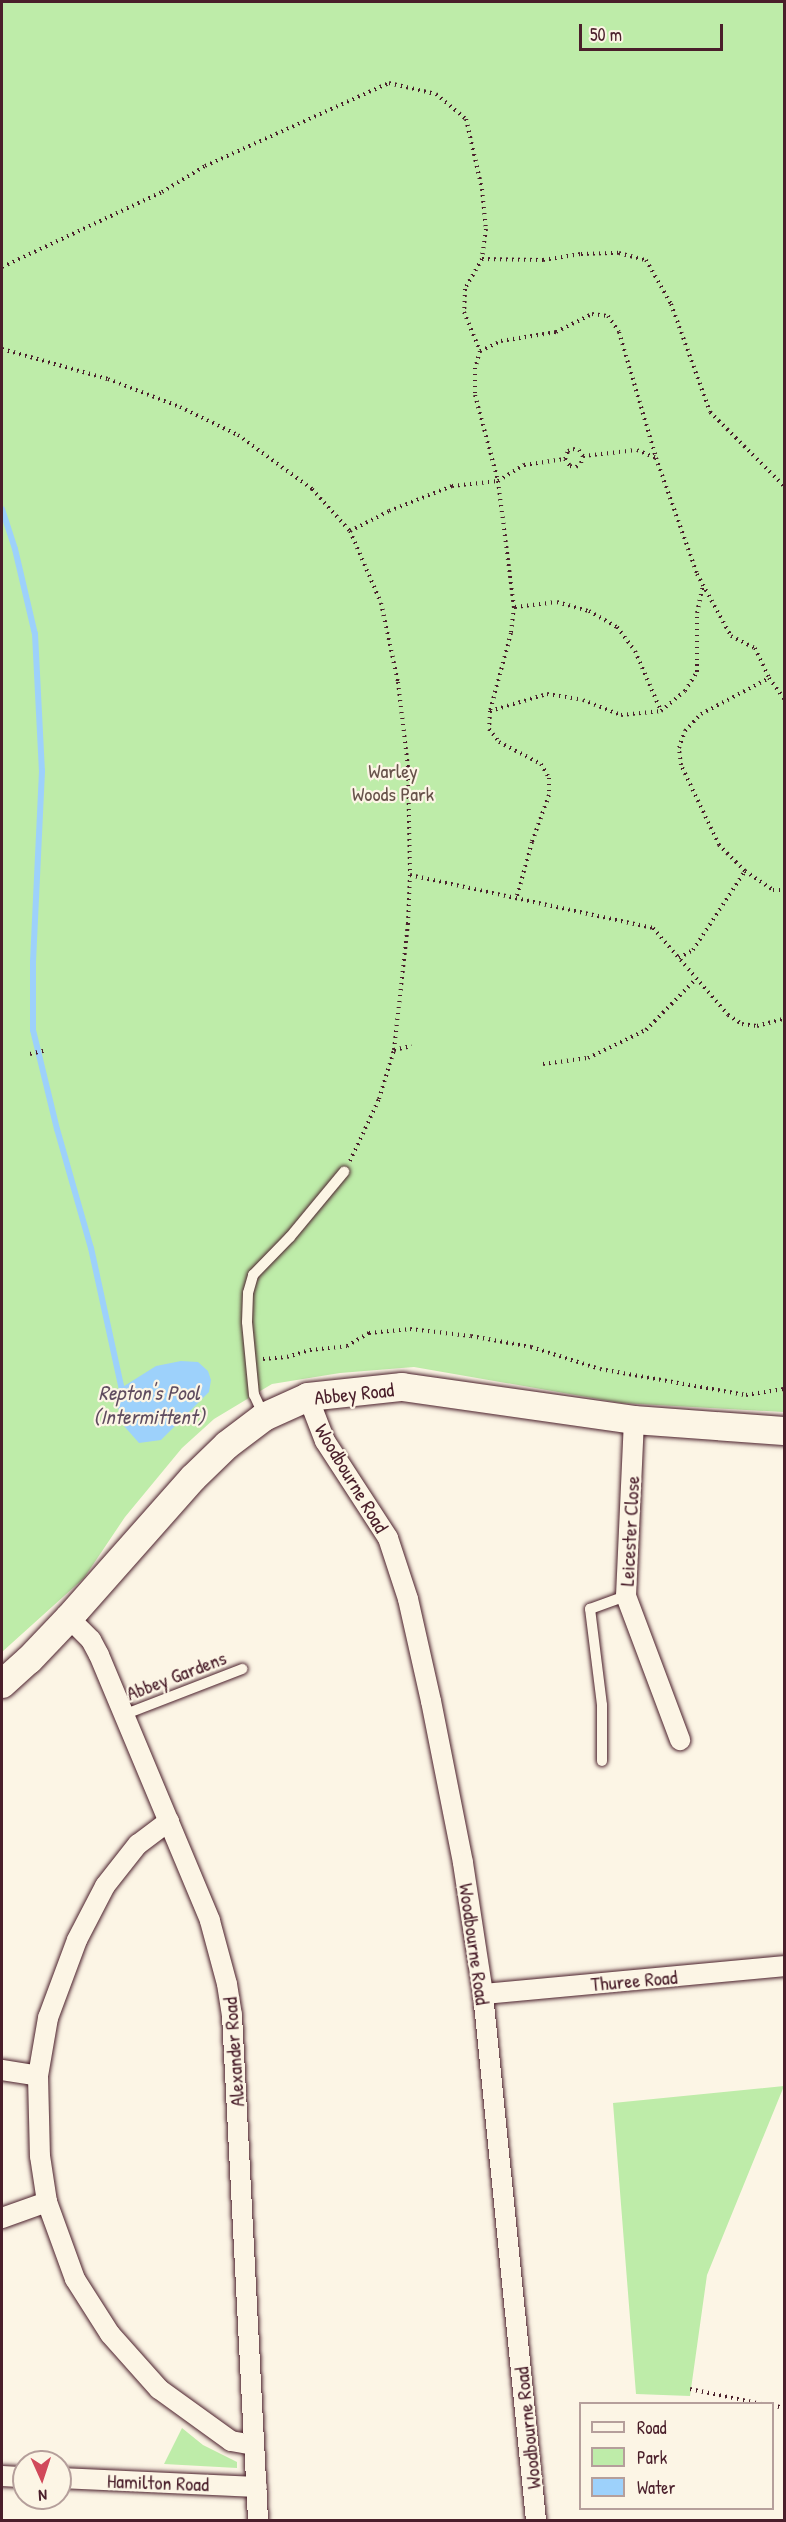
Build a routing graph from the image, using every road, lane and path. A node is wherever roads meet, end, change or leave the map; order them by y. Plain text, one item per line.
1 (482, 259) junction
2 (2, 267) edge
3 (2, 349) edge
4 (480, 351) junction
5 (582, 456) junction
6 (656, 458) junction
7 (565, 459) junction
8 (498, 481) junction
9 (784, 486) edge
10 (350, 531) junction
11 (703, 584) junction
12 (514, 608) junction
13 (770, 678) junction
14 (784, 699) edge
15 (490, 711) junction
16 (661, 711) junction
17 (745, 871) junction
18 (410, 875) junction
19 (784, 890) edge
20 (517, 896) junction
21 (679, 958) junction
22 (696, 979) junction
23 (784, 1019) edge
24 (412, 1046) dead end
25 (47, 1050) dead end
26 (394, 1050) junction
27 (30, 1054) dead end
28 (543, 1064) dead end
29 (344, 1172) joint
30 (250, 1360) junction
31 (784, 1389) edge
32 (308, 1397) junction
33 (264, 1417) junction
34 (634, 1420) junction
35 (784, 1431) edge
36 (626, 1596) junction
37 (69, 1618) junction
38 (242, 1669) dead end
39 (2, 1684) edge
40 (123, 1715) junction
41 (680, 1740) dead end
42 (602, 1761) dead end
43 (169, 1821) junction
44 (784, 1966) edge
45 (483, 1994) junction
46 (2, 2070) edge
47 (38, 2076) junction
48 (47, 2202) junction
49 (2, 2218) edge
50 (690, 2390) dead end
51 (756, 2402) edge
52 (254, 2445) junction
53 (72, 2479) edge
54 (257, 2487) junction
55 (258, 2520) edge
56 (536, 2520) edge

1 - 2 path
1 - 4 path
1 - 9 path
3 - 10 path
4 - 6 path
4 - 8 path
5 - 6 path
5 - 7 path
5 - 7 path
6 - 11 path
7 - 8 path
8 - 10 path
8 - 12 path
10 - 18 path
11 - 13 path
11 - 16 path
12 - 15 path
12 - 16 path
13 - 14 path
13 - 17 path
15 - 16 path
15 - 20 path
17 - 19 path
17 - 21 path
18 - 20 path
18 - 26 path
20 - 21 path
21 - 22 path
22 - 23 path
22 - 28 path
24 - 26 path
25 - 27 path
26 - 29 path
29 - 30 lane
30 - 31 path
30 - 33 lane
32 - 33 street, Abbey Road
32 - 34 street, Abbey Road
32 - 45 street, Woodbourne Road
33 - 37 street, Abbey Road
34 - 35 street, Abbey Road
34 - 36 street, Leicester Close
36 - 41 street, Leicester Close
36 - 42 lane
37 - 39 street, Abbey Road
37 - 40 street, Alexander Road
38 - 40 lane, Abbey Gardens
40 - 43 street, Alexander Road
43 - 47 street
43 - 52 street, Alexander Road
44 - 45 street, Thuree Road
45 - 56 street, Woodbourne Road
46 - 47 street
47 - 48 street
48 - 49 street
48 - 52 street
50 - 51 path
52 - 54 street, Alexander Road
53 - 54 street, Hamilton Road
54 - 55 street, Alexander Road

